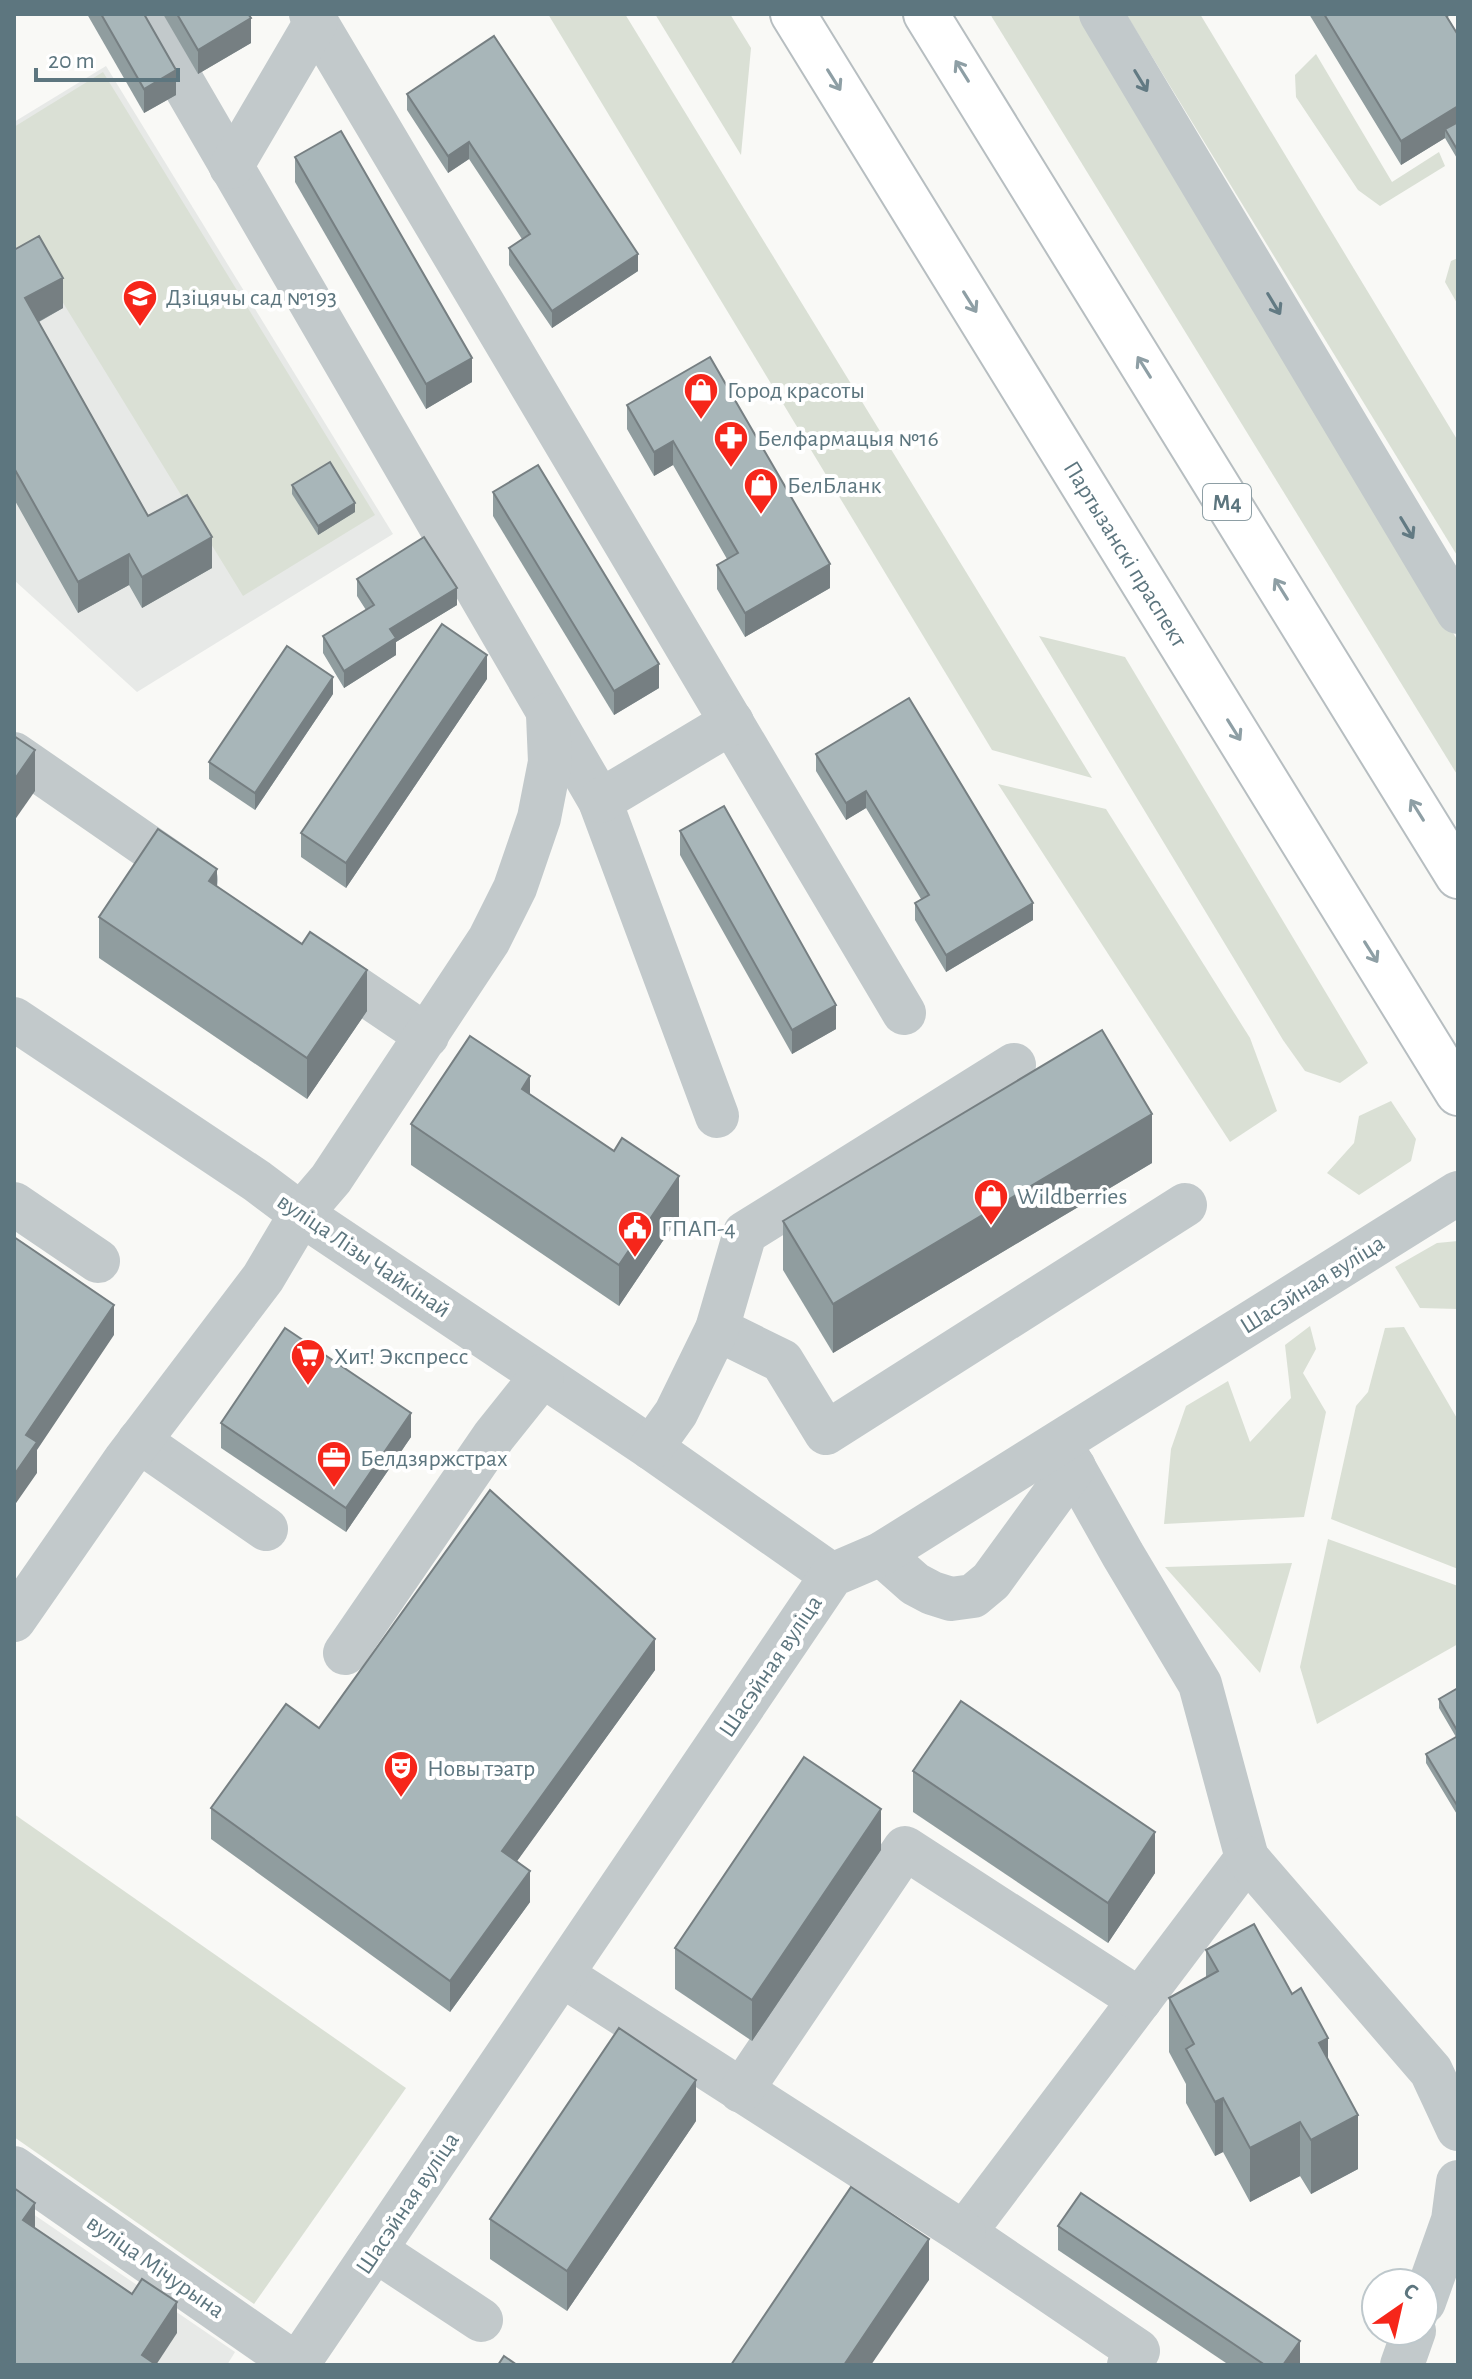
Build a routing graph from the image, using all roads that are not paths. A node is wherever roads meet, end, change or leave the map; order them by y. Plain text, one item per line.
1 (143, 14) edge
2 (793, 14) edge
3 (926, 14) edge
4 (1101, 14) edge
5 (313, 18) edge
6 (231, 167) junction
7 (1458, 612) edge
8 (547, 713) junction
9 (732, 722) junction
10 (14, 754) edge
11 (600, 801) junction
12 (1458, 876) edge
13 (233, 904) edge
14 (284, 939) edge
15 (904, 1013) dead end
16 (14, 1019) edge
17 (427, 1036) junction
18 (1014, 1065) dead end
19 (1458, 1093) edge
20 (717, 1116) dead end
21 (1458, 1193) edge
22 (14, 1204) edge
23 (1185, 1205) dead end
24 (301, 1214) junction
25 (98, 1261) dead end
26 (717, 1329) junction
27 (542, 1376) junction
28 (139, 1441) junction
29 (651, 1448) junction
30 (1067, 1455) junction
31 (266, 1529) dead end
32 (881, 1554) junction
33 (832, 1575) junction
34 (14, 1620) edge
35 (345, 1653) dead end
36 (1247, 1858) junction
37 (562, 1975) junction
38 (1140, 2000) junction
39 (741, 2091) junction
40 (1458, 2129) edge
41 (14, 2168) edge
42 (1458, 2182) edge
43 (964, 2233) junction
44 (375, 2250) junction
45 (1436, 2267) edge
46 (481, 2320) dead end
47 (1142, 2360) edge
48 (297, 2365) edge

1 - 6 street
2 -> 19 main road, Партызанскі праспект
12 -> 3 main road, М4
4 -> 7 street
5 - 6 street
5 - 9 street
6 - 8 street
8 - 11 street
8 - 17 street
9 - 11 street
9 - 15 street
10 - 13 street
11 - 20 street
14 - 17 street
16 - 24 street, вуліца Лізы Чайкінай
17 - 24 street
18 - 26 street
21 - 30 street, Шасэйная вуліца
22 - 25 street
23 - 26 street
24 - 27 street, вуліца Лізы Чайкінай
24 - 28 street
26 - 29 street
27 - 29 street, вуліца Лізы Чайкінай
27 - 35 street
28 - 31 street
28 - 34 street
29 - 33 street, вуліца Лізы Чайкінай
30 - 32 street, Шасэйная вуліца
30 - 32 street
30 - 36 street
32 - 33 street, Шасэйная вуліца
33 - 37 street, Шасэйная вуліца
36 - 38 street
36 - 40 street
37 - 39 street
37 - 44 street, Шасэйная вуліца
38 - 39 street
38 - 43 street
39 - 43 street
41 - 48 street, вуліца Мічурына
42 - 45 street
43 - 47 street
44 - 46 street
44 - 48 street, Шасэйная вуліца

